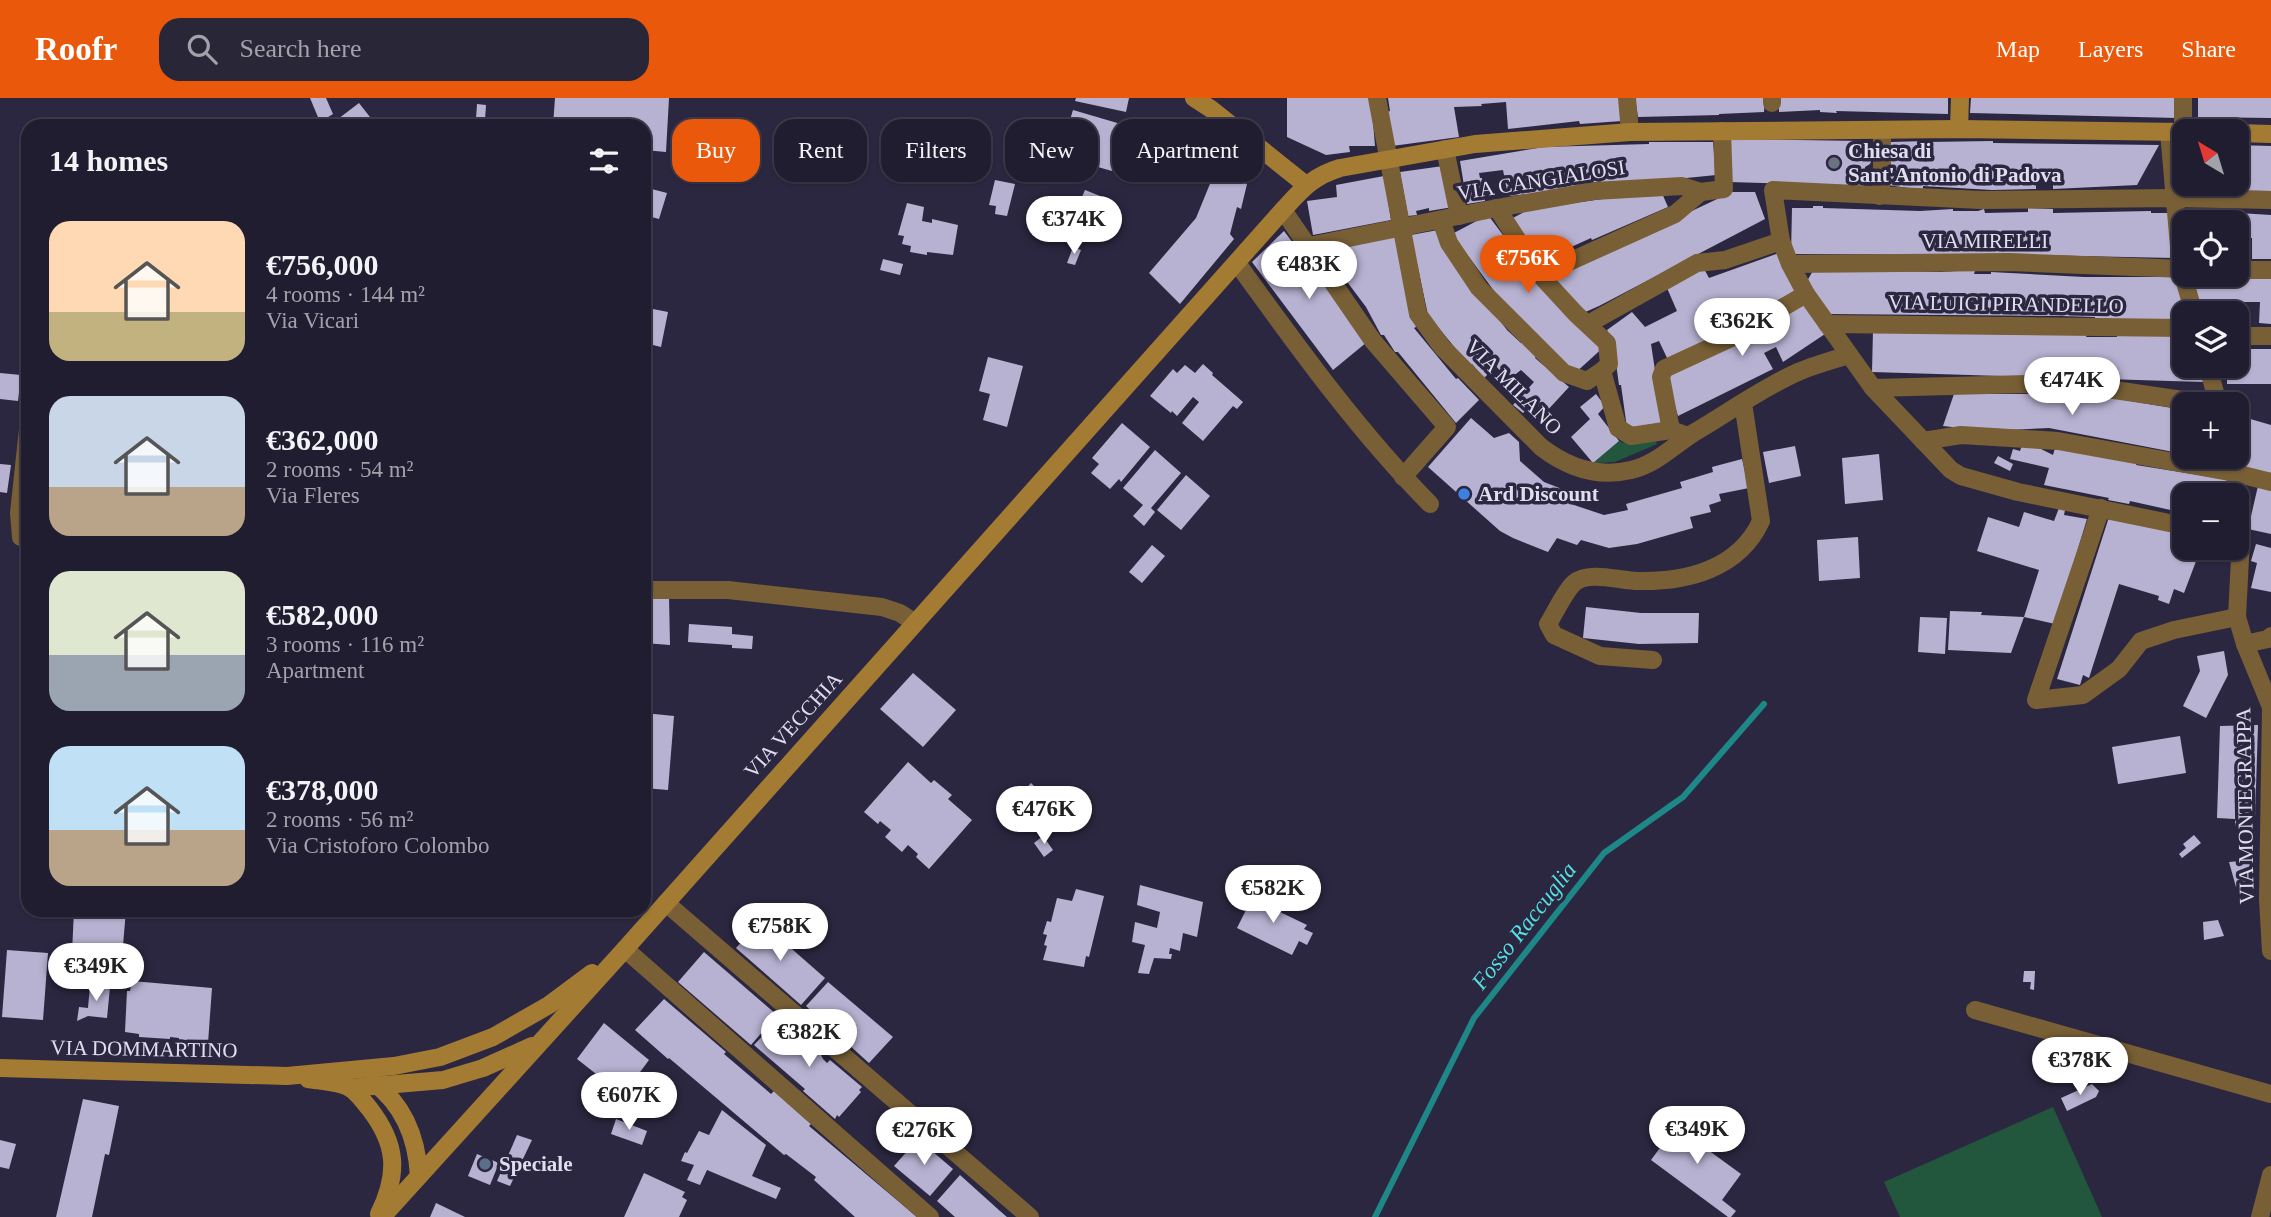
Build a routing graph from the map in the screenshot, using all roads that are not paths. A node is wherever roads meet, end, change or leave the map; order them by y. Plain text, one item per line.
1 (1194, 98) edge
2 (1377, 98) edge
3 (1627, 98) edge
4 (1960, 98) edge
5 (2183, 98) edge
6 (2181, 119) edge
7 (1959, 129) junction
8 (1722, 131) junction
9 (1882, 131) junction
10 (1630, 132) junction
11 (2172, 132) edge
12 (2249, 133) edge
13 (2271, 134) edge
14 (1445, 149) junction
15 (1388, 160) junction
16 (1306, 185) junction
17 (1701, 192) junction
18 (1879, 196) junction
19 (2174, 198) junction
20 (2271, 200) edge
21 (1497, 208) junction
22 (1283, 210) junction
23 (2175, 210) edge
24 (1459, 215) junction
25 (1441, 220) junction
26 (1401, 228) junction
27 (1782, 241) junction
28 (1309, 246) junction
29 (1237, 263) junction
30 (1790, 264) junction
31 (2172, 269) edge
32 (2249, 270) edge
33 (2271, 270) edge
34 (1540, 275) junction
35 (1806, 294) junction
36 (1588, 324) junction
37 (1827, 324) junction
38 (2172, 328) edge
39 (2249, 336) edge
40 (2271, 336) edge
41 (1849, 355) junction
42 (1602, 371) junction
43 (1873, 388) junction
44 (2172, 398) edge
45 (1743, 403) junction
46 (1679, 433) junction
47 (1923, 441) junction
48 (2172, 457) edge
49 (2242, 469) edge
50 (1403, 477) junction
51 (2271, 482) edge
52 (21, 494) edge
53 (1430, 504) dead end
54 (2101, 508) junction
55 (2172, 523) edge
56 (21, 537) edge
57 (2238, 560) edge
58 (651, 590) edge
59 (2237, 617) junction
60 (915, 622) junction
61 (2271, 636) edge
62 (2245, 644) junction
63 (1653, 660) dead end
64 (2265, 674) edge
65 (666, 903) junction
66 (625, 949) junction
67 (2271, 951) edge
68 (1975, 1010) dead end
69 (539, 1043) junction
70 (0, 1068) edge
71 (351, 1079) junction
72 (379, 1086) junction
73 (2271, 1094) edge
74 (2271, 1175) edge
75 (419, 1176) junction
76 (379, 1217) edge
77 (930, 1217) edge
78 (1030, 1217) edge
79 (2260, 1217) edge

1 - 16 street
2 - 15 street, VIA MILANO
3 - 10 street
4 - 7 street
5 - 6 street
7 - 9 street
7 - 11 street
8 - 9 street
8 - 10 street
8 - 17 street
9 - 18 street
10 - 14 street
12 - 13 street
14 - 15 street
14 - 24 street
15 - 16 street
15 - 26 street, VIA MILANO
16 - 22 street, VIA VECCHIA
17 - 21 street, VIA CANGIALOSI
17 - 34 street
18 - 19 street
18 - 27 street
19 - 20 street
19 - 23 street
21 - 24 street, VIA CANGIALOSI
21 - 34 street
22 - 28 street
22 - 29 street, VIA VECCHIA
24 - 25 street, VIA CANGIALOSI
25 - 26 street, VIA CANGIALOSI
25 - 42 street
26 - 28 street, VIA CANGIALOSI
26 - 46 street, VIA MILANO
27 - 30 street
27 - 36 street
28 - 50 street
29 - 50 street
29 - 60 street, VIA VECCHIA
30 - 31 street, VIA MIRELLI
30 - 35 street
32 - 33 street
34 - 36 street
35 - 37 street
35 - 46 street
36 - 42 street
37 - 38 street, VIA LUIGI PIRANDELLO
37 - 41 street
39 - 40 street
41 - 43 street
41 - 45 street, VIA MILANO
42 - 46 street
43 - 44 street
43 - 47 street
45 - 46 street, VIA MILANO
45 - 63 street
47 - 48 street
47 - 54 street
49 - 51 street
50 - 53 street
52 - 56 street
54 - 55 street
54 - 59 street
57 - 59 street, VIA MONTEGRAPPA
58 - 60 street
59 - 62 street, VIA MONTEGRAPPA
60 - 65 street, VIA VECCHIA
61 - 62 street
62 - 64 street, VIA MONTEGRAPPA
64 - 67 street, VIA MONTEGRAPPA
65 - 66 street, VIA VECCHIA
65 - 78 street
66 - 69 street, VIA VECCHIA
66 - 71 street
66 - 77 street
68 - 73 street
69 - 72 street
69 - 75 street, VIA VECCHIA
70 - 71 street, VIA DOMMARTINO
71 - 72 street
71 - 76 street
72 - 75 street
74 - 79 street
75 - 76 street, VIA VECCHIA

